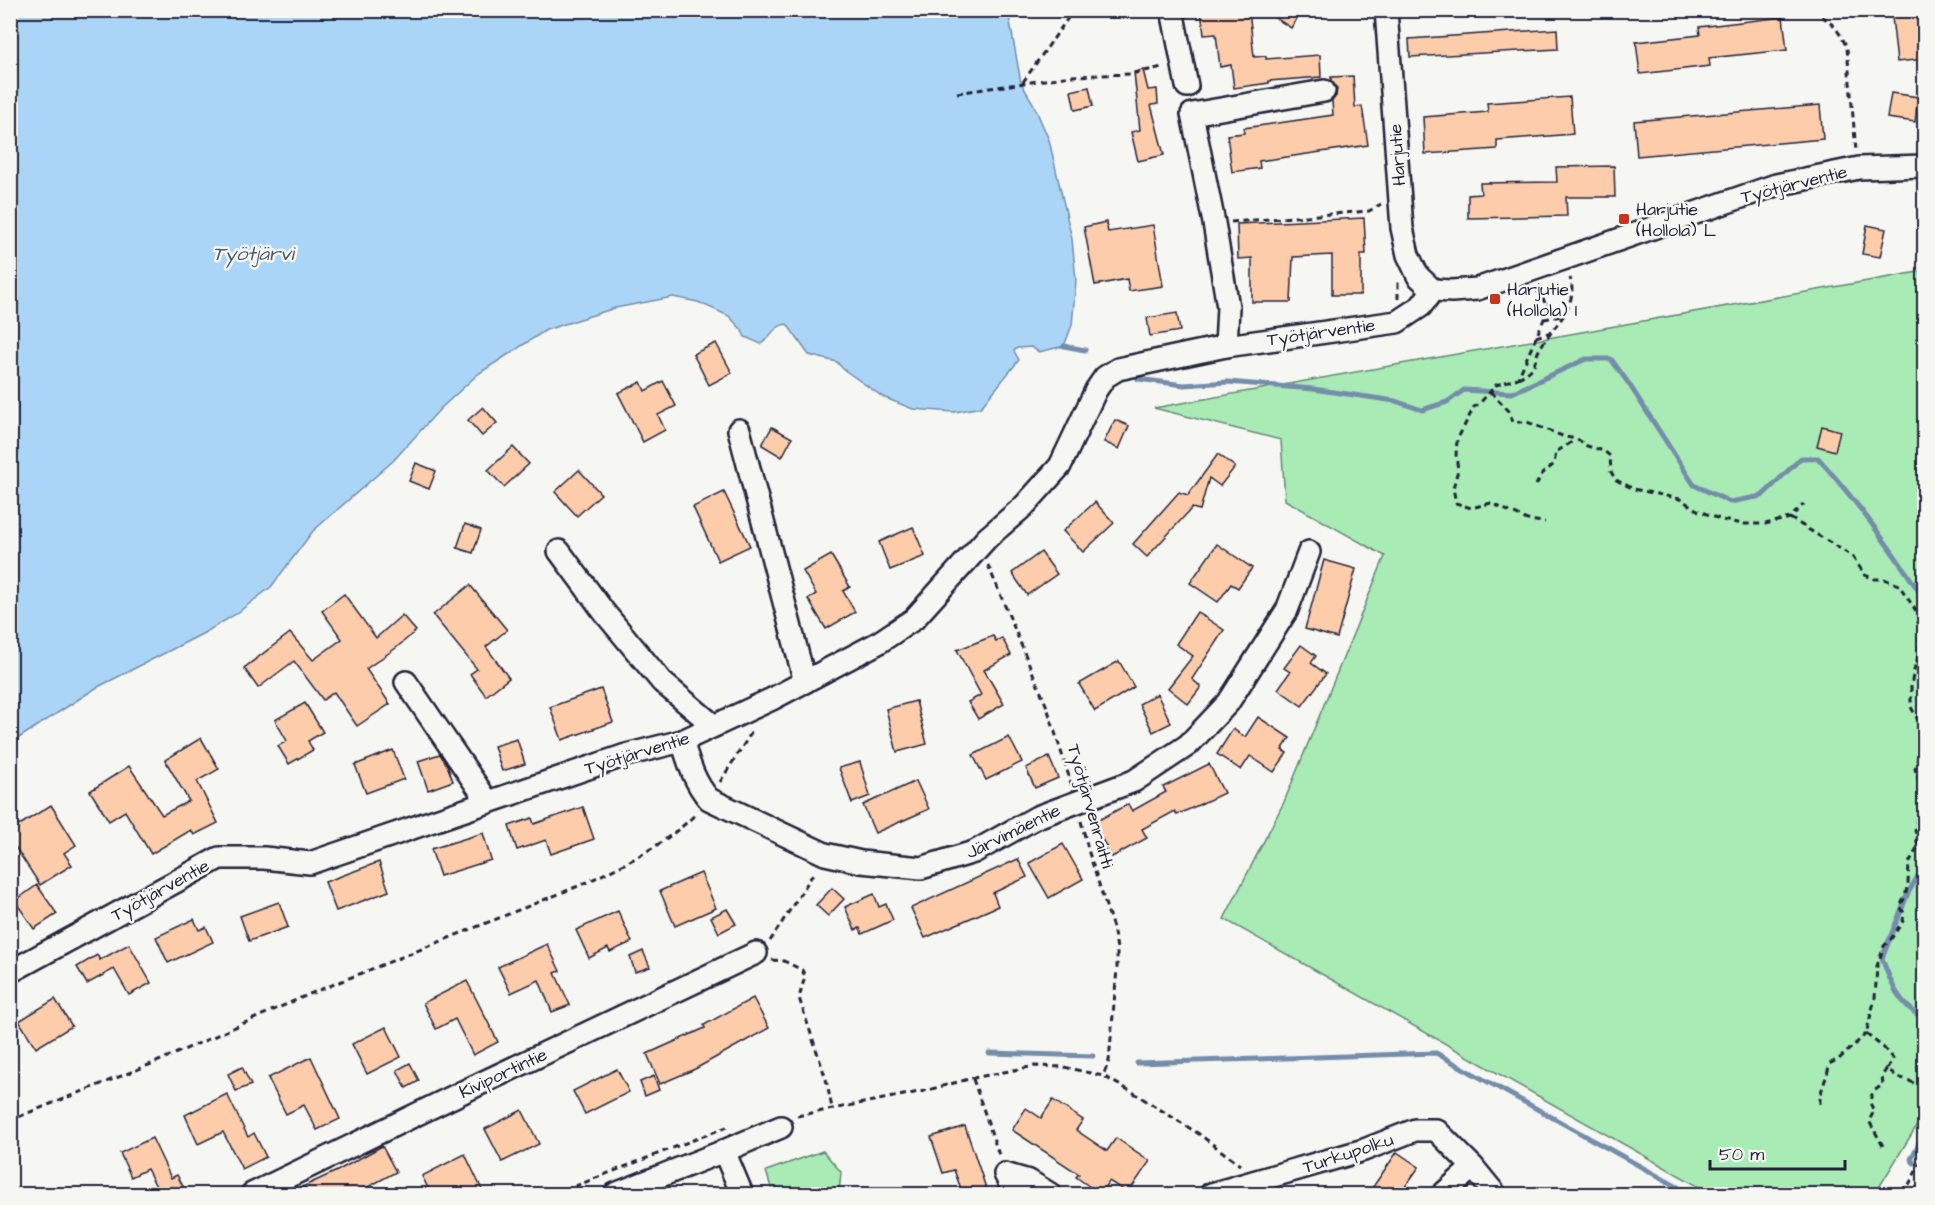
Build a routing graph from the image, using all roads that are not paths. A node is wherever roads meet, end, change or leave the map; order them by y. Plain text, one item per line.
1 (1172, 10) edge
2 (1386, 10) edge
3 (1187, 86) dead end
4 (1324, 91) dead end
5 (1924, 166) edge
6 (1433, 290) junction
7 (1226, 346) junction
8 (739, 430) dead end
9 (559, 551) dead end
10 (1309, 552) dead end
11 (406, 682) dead end
12 (806, 682) junction
13 (714, 726) junction
14 (682, 741) junction
15 (488, 802) junction
16 (756, 953) road end
17 (10, 972) edge
18 (781, 1127) road end
19 (724, 1151) junction
20 (1473, 1167) junction
21 (252, 1194) edge
22 (615, 1194) edge
23 (742, 1194) edge
24 (1015, 1194) edge
25 (1050, 1194) edge
26 (1211, 1194) edge
27 (1443, 1194) edge
28 (1495, 1194) edge

1 - 3 street
2 - 6 street, Harjutie
4 - 7 street
5 - 6 street, Työtjärventie
6 - 7 street, Työtjärventie
7 - 12 street, Työtjärventie
8 - 12 street
9 - 13 street
10 - 14 street, Järvimäentie
11 - 15 street
12 - 13 street, Työtjärventie
13 - 14 street, Työtjärventie
14 - 15 street, Työtjärventie
15 - 17 street, Työtjärventie
16 - 21 street, Kiviportintie
18 - 19 street
19 - 22 street
19 - 23 street
20 - 26 street, Turkupolku
20 - 27 street
20 - 28 street
24 - 25 street

